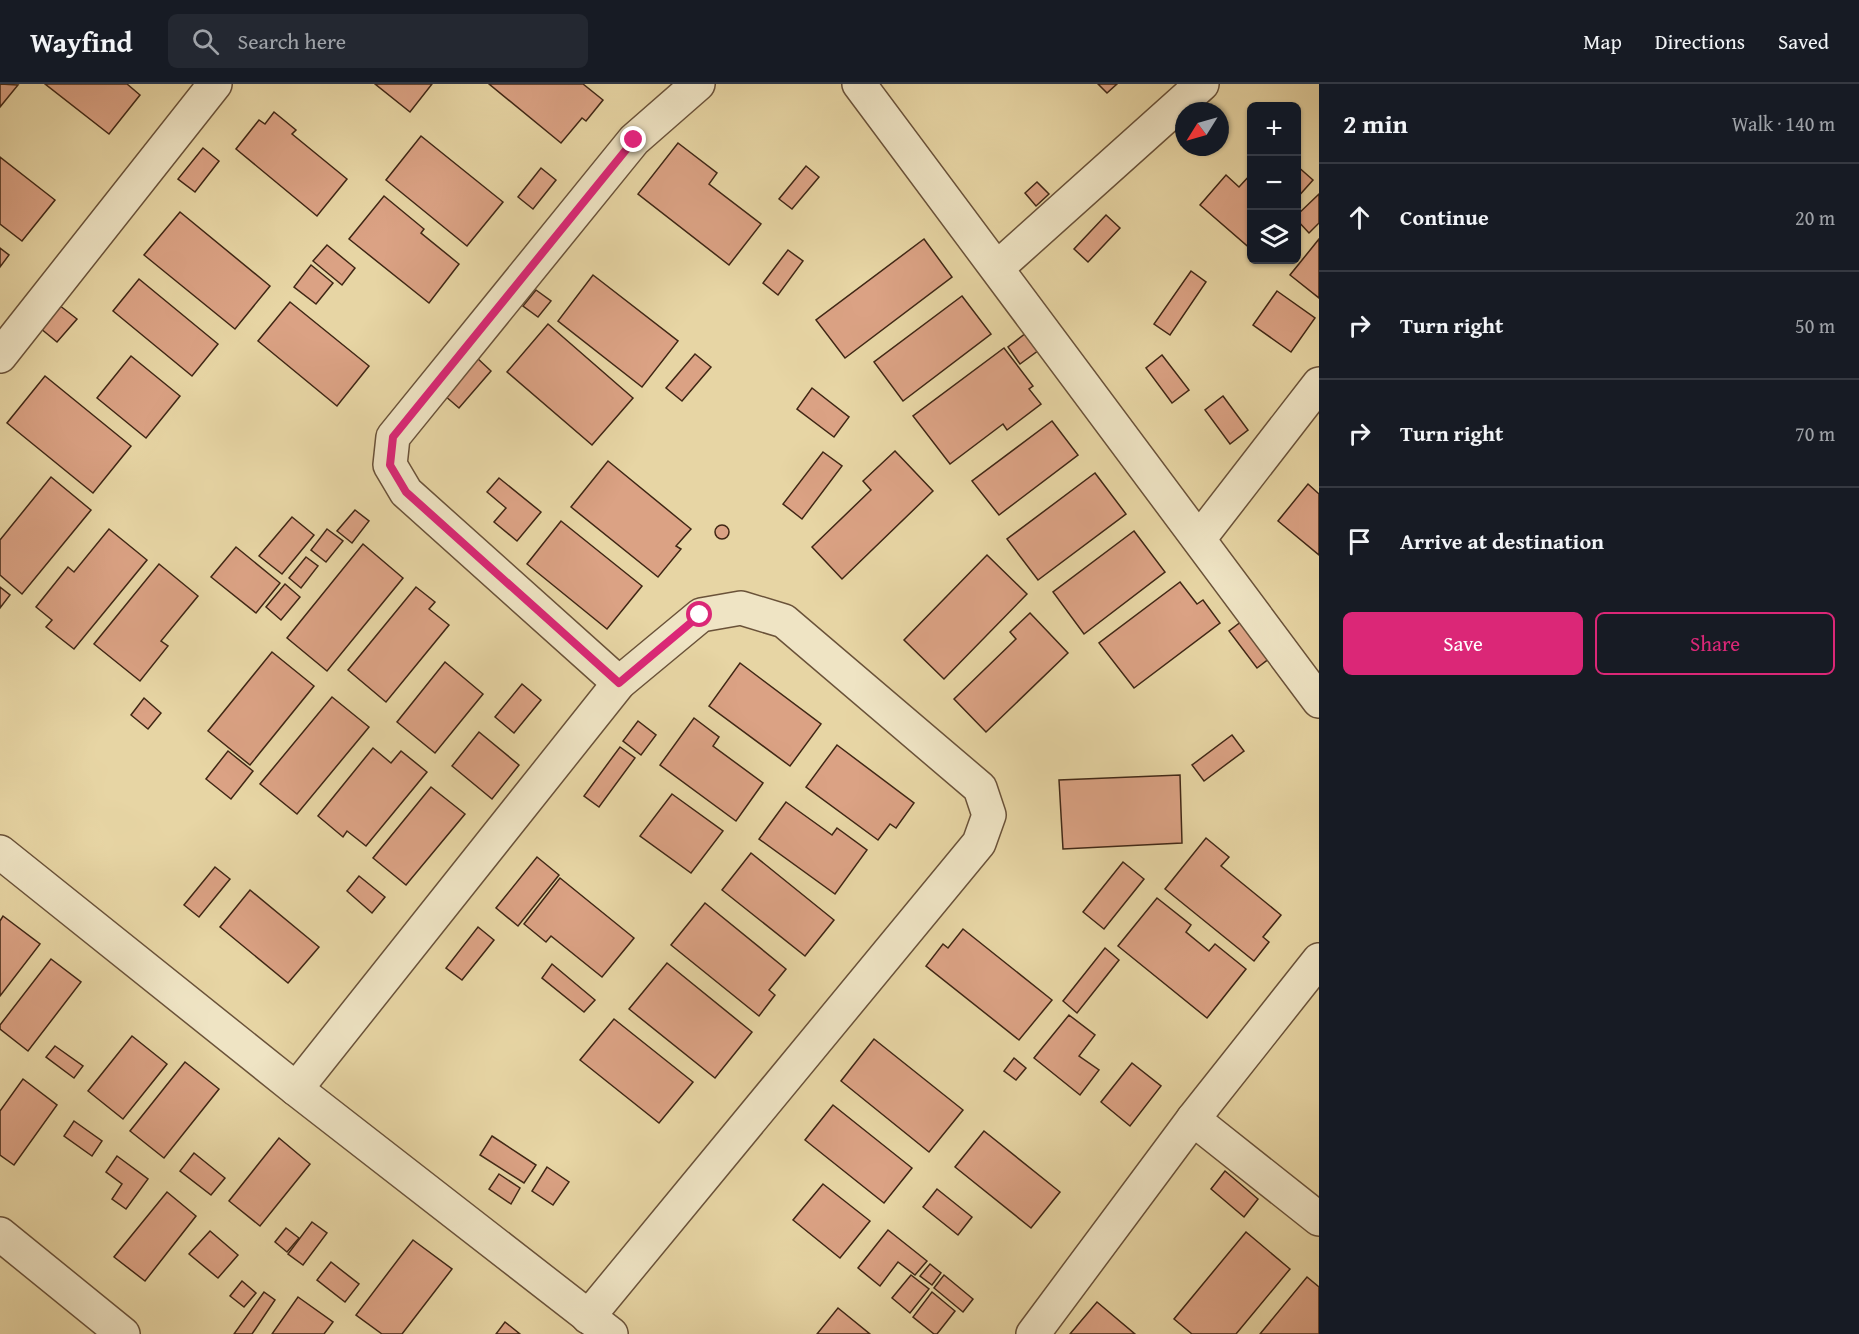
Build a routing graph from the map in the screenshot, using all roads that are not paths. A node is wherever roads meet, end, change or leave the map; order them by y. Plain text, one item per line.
1 (215, 84) edge
2 (698, 84) edge
3 (859, 84) edge
4 (1202, 84) edge
5 (997, 268) junction
6 (0, 356) edge
7 (1319, 384) edge
8 (1199, 539) junction
9 (619, 683) junction
10 (1319, 701) edge
11 (0, 852) edge
12 (1319, 960) edge
13 (296, 1089) junction
14 (1193, 1119) junction
15 (1319, 1219) edge
16 (0, 1234) edge
17 (600, 1325) edge
18 (123, 1334) edge
19 (1033, 1334) edge

1 - 6 street
2 - 9 street
3 - 5 street
4 - 5 street
5 - 8 street
7 - 8 street
8 - 10 street
9 - 13 street
9 - 17 street
11 - 13 street
12 - 14 street
13 - 17 street
14 - 15 street
14 - 19 street
16 - 18 street

